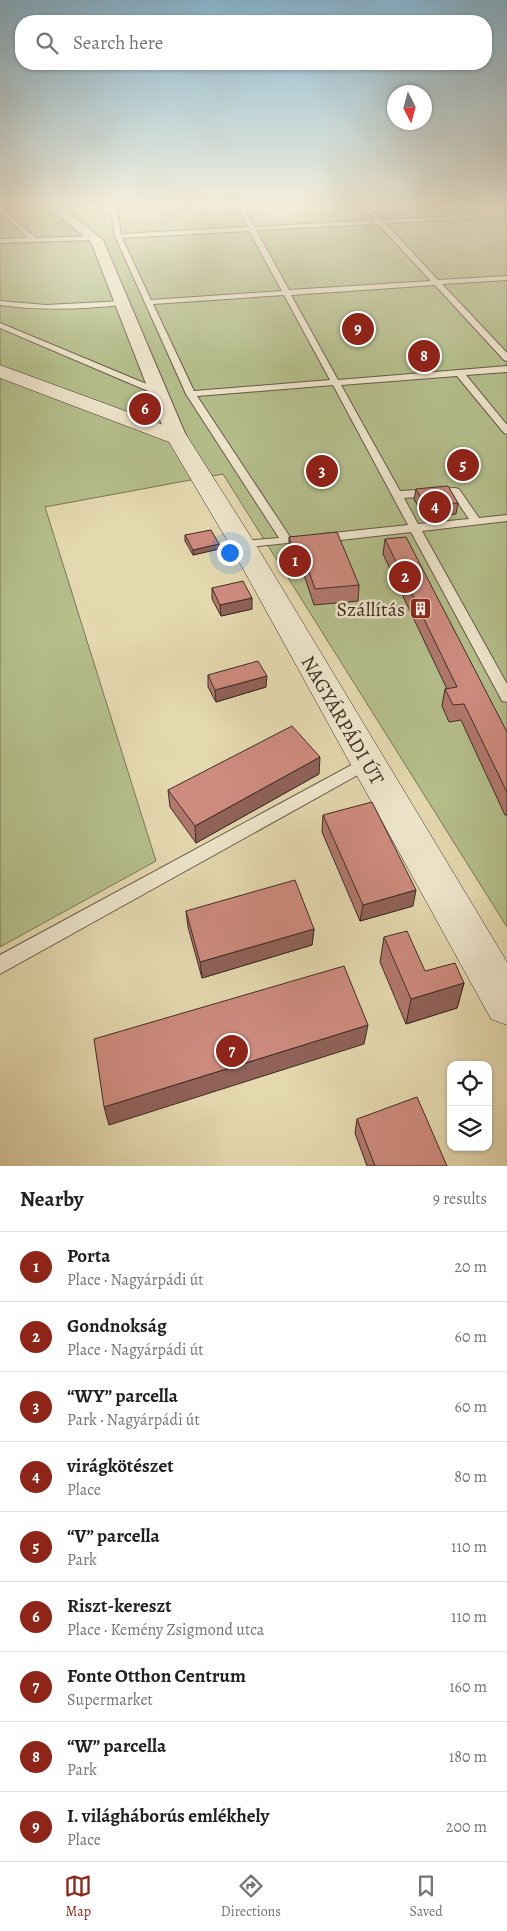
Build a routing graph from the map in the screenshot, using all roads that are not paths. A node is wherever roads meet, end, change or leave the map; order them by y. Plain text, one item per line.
1 (104, 258) edge
2 (128, 258) edge
3 (267, 258) edge
4 (414, 258) edge
5 (507, 278) edge
6 (437, 283) junction
7 (286, 293) junction
8 (0, 302) edge
9 (148, 302) junction
10 (122, 303) junction
11 (0, 325) edge
12 (507, 358) edge
13 (507, 369) edge
14 (0, 370) edge
15 (460, 373) junction
16 (336, 383) junction
17 (158, 392) junction
18 (191, 394) junction
19 (507, 431) edge
20 (177, 438) junction
21 (397, 496) junction
22 (507, 518) edge
23 (476, 521) junction
24 (415, 528) junction
25 (287, 541) junction
26 (243, 545) junction
27 (507, 697) edge
28 (368, 762) junction
29 (0, 965) edge
30 (507, 1003) edge

1 - 10 street
2 - 9 lane
3 - 7 lane
4 - 6 lane
5 - 6 lane
6 - 7 lane
6 - 12 lane
7 - 9 lane
7 - 16 lane
8 - 10 lane
9 - 18 lane
10 - 17 street
11 - 17 lane
13 - 15 lane
14 - 20 street
15 - 16 lane
15 - 19 lane
16 - 18 lane
16 - 21 lane
17 - 20 street
18 - 25 lane
20 - 26 street, NAGYÁRPÁDI ÚT
21 - 23 lane
21 - 24 lane
22 - 23 lane
23 - 24 lane
24 - 25 lane
24 - 27 lane
25 - 26 lane
26 - 28 street, NAGYÁRPÁDI ÚT
28 - 29 lane
28 - 30 street, NAGYÁRPÁDI ÚT

